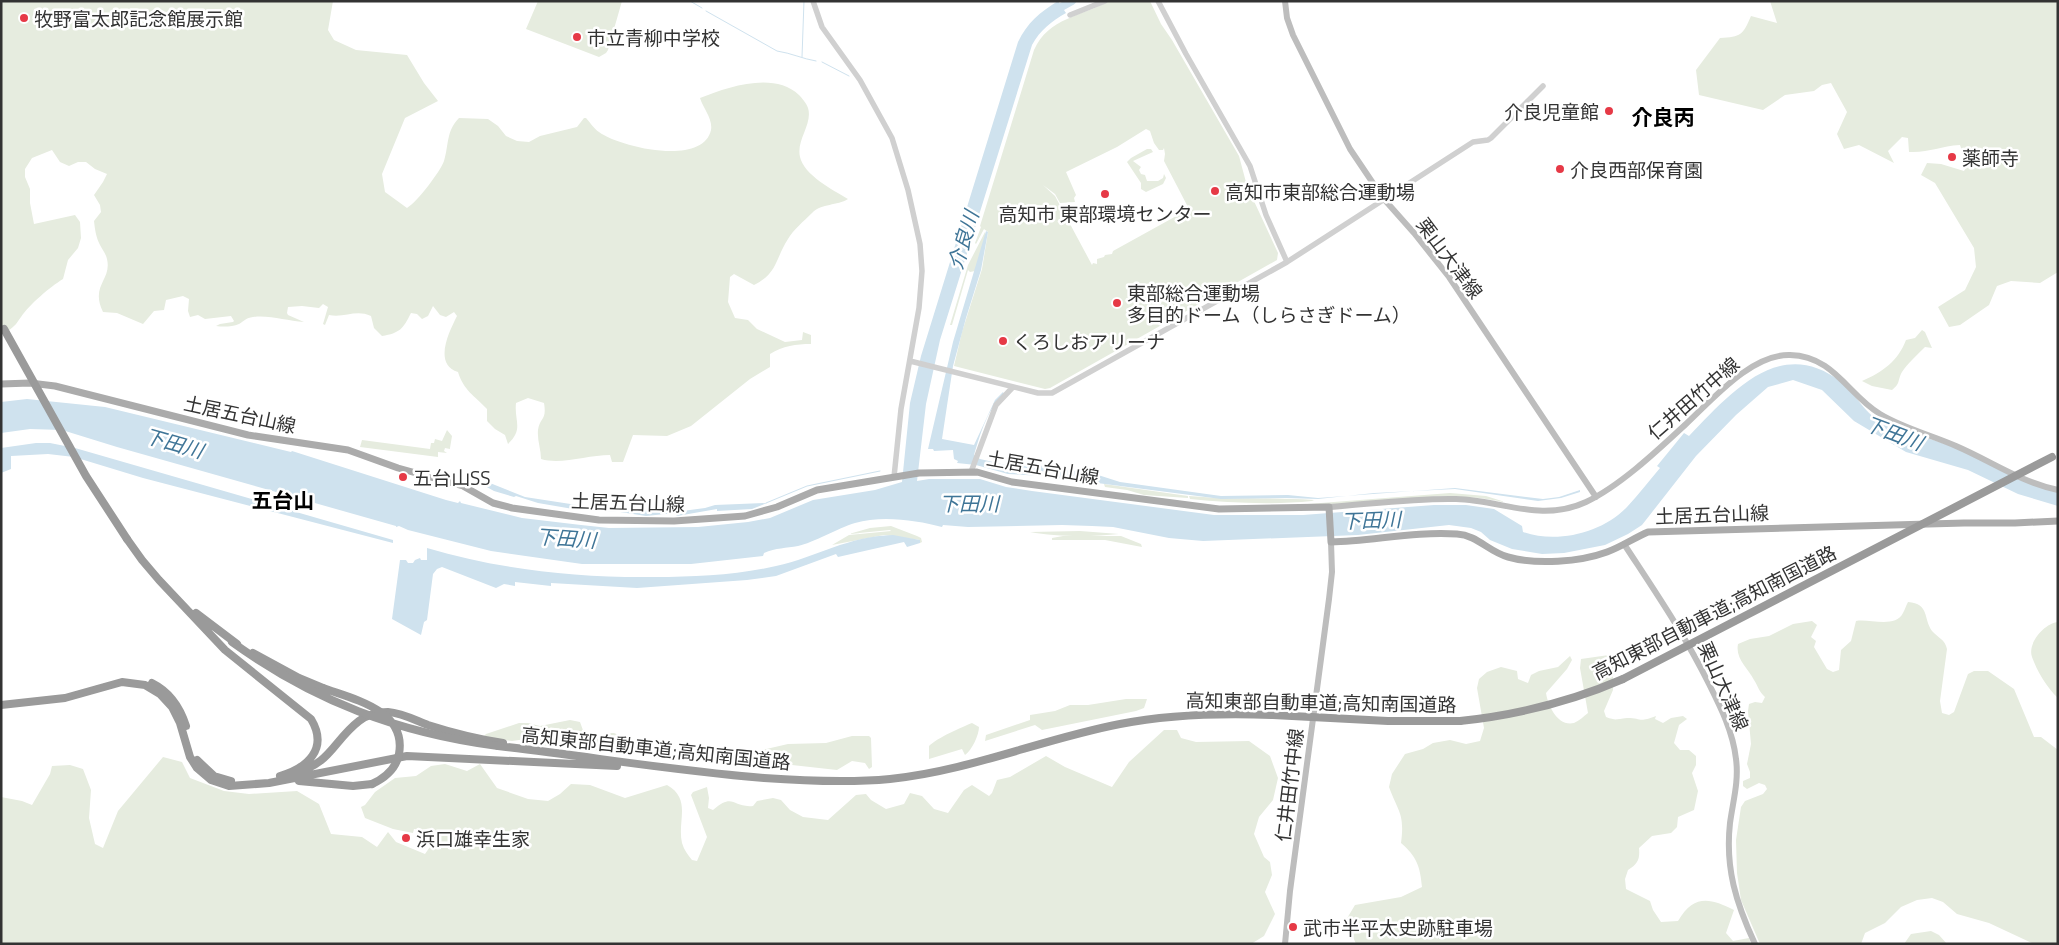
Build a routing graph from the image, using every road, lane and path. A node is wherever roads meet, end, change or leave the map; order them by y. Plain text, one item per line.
1 (813, 1) edge
2 (1105, 1) edge
3 (1158, 1) edge
4 (1285, 1) edge
5 (1070, 15) dead end
6 (1543, 86) dead end
7 (1383, 198) junction
8 (1287, 262) junction
9 (2, 327) edge
10 (910, 360) junction
11 (1, 384) edge
12 (1013, 387) junction
13 (2055, 455) edge
14 (972, 470) junction
15 (896, 476) junction
16 (2058, 490) edge
17 (1596, 497) junction
18 (1329, 508) junction
19 (2058, 521) edge
20 (127, 538) junction
21 (1331, 542) junction
22 (1624, 544) junction
23 (232, 642) junction
24 (1, 703) edge
25 (498, 744) junction
26 (190, 750) junction
27 (668, 769) junction
28 (309, 772) junction
29 (1285, 944) edge
30 (1755, 944) edge

1 - 10 street
2 - 5 street
3 - 8 street
4 - 7 main road, 栗山大津線
6 - 7 street
7 - 8 street
7 - 17 main road, 栗山大津線
8 - 12 street
9 - 20 highway, 高知東部自動車道;高知南国道路, bridge
10 - 12 street
10 - 15 street
11 - 15 main road, 土居五台山線
12 - 14 street
13 - 27 highway, 高知東部自動車道;高知南国道路, bridge
14 - 15 main road, 土居五台山線
14 - 18 main road, 土居五台山線
16 - 17 main road, 仁井田竹中線
17 - 18 main road, 仁井田竹中線
18 - 21 main road
19 - 22 main road, 土居五台山線
20 - 23 highway, 高知東部自動車道;高知南国道路
20 - 28 highway
21 - 22 main road, 土居五台山線
21 - 29 main road, 仁井田竹中線
22 - 30 main road, 栗山大津線
23 - 25 highway, 高知東部自動車道;高知南国道路, bridge
23 - 28 highway, bridge
24 - 26 highway
25 - 27 highway, 高知東部自動車道;高知南国道路
25 - 28 highway
26 - 28 highway
26 - 28 highway
27 - 28 highway

